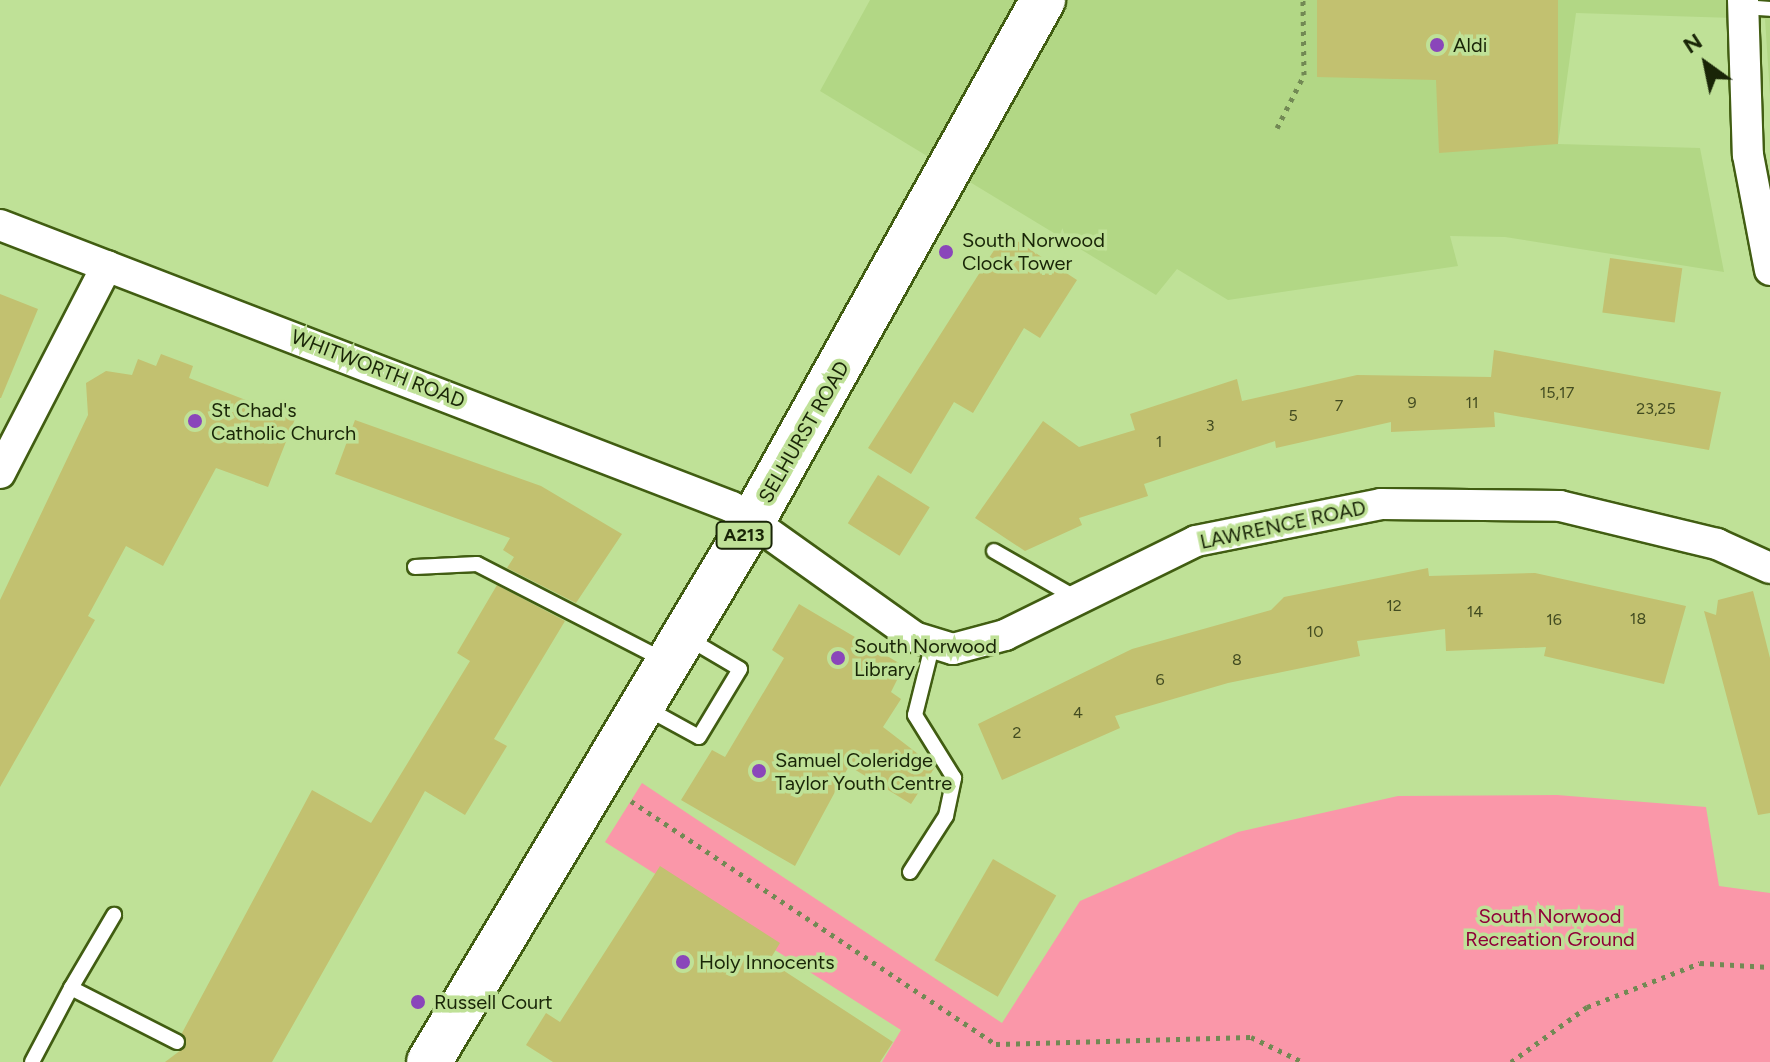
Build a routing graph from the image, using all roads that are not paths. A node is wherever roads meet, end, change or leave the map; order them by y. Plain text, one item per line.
1 (1043, 0) edge
2 (1752, 6) edge
3 (1759, 154) edge
4 (0, 225) edge
5 (107, 266) junction
6 (1770, 270) edge
7 (0, 473) edge
8 (752, 522) junction
9 (994, 551) dead end
10 (415, 567) dead end
11 (1770, 568) edge
12 (1076, 598) junction
13 (933, 643) junction
14 (676, 649) junction
15 (642, 705) junction
16 (910, 872) dead end
17 (114, 915) dead end
18 (71, 988) junction
19 (177, 1042) dead end
20 (32, 1062) edge
21 (429, 1062) edge

1 - 8 main road, SELHURST ROAD / A213
2 - 3 street
3 - 6 street
4 - 5 street, WHITWORTH ROAD
5 - 7 street
5 - 8 street, WHITWORTH ROAD
8 - 13 street
8 - 14 main road, SELHURST ROAD / A213
9 - 12 lane
10 - 14 lane
11 - 12 street, LAWRENCE ROAD
12 - 13 street, LAWRENCE ROAD
13 - 16 lane
14 - 15 main road, SELHURST ROAD / A213
14 - 15 lane
15 - 21 main road, SELHURST ROAD / A213
17 - 18 lane
18 - 19 lane
18 - 20 lane

